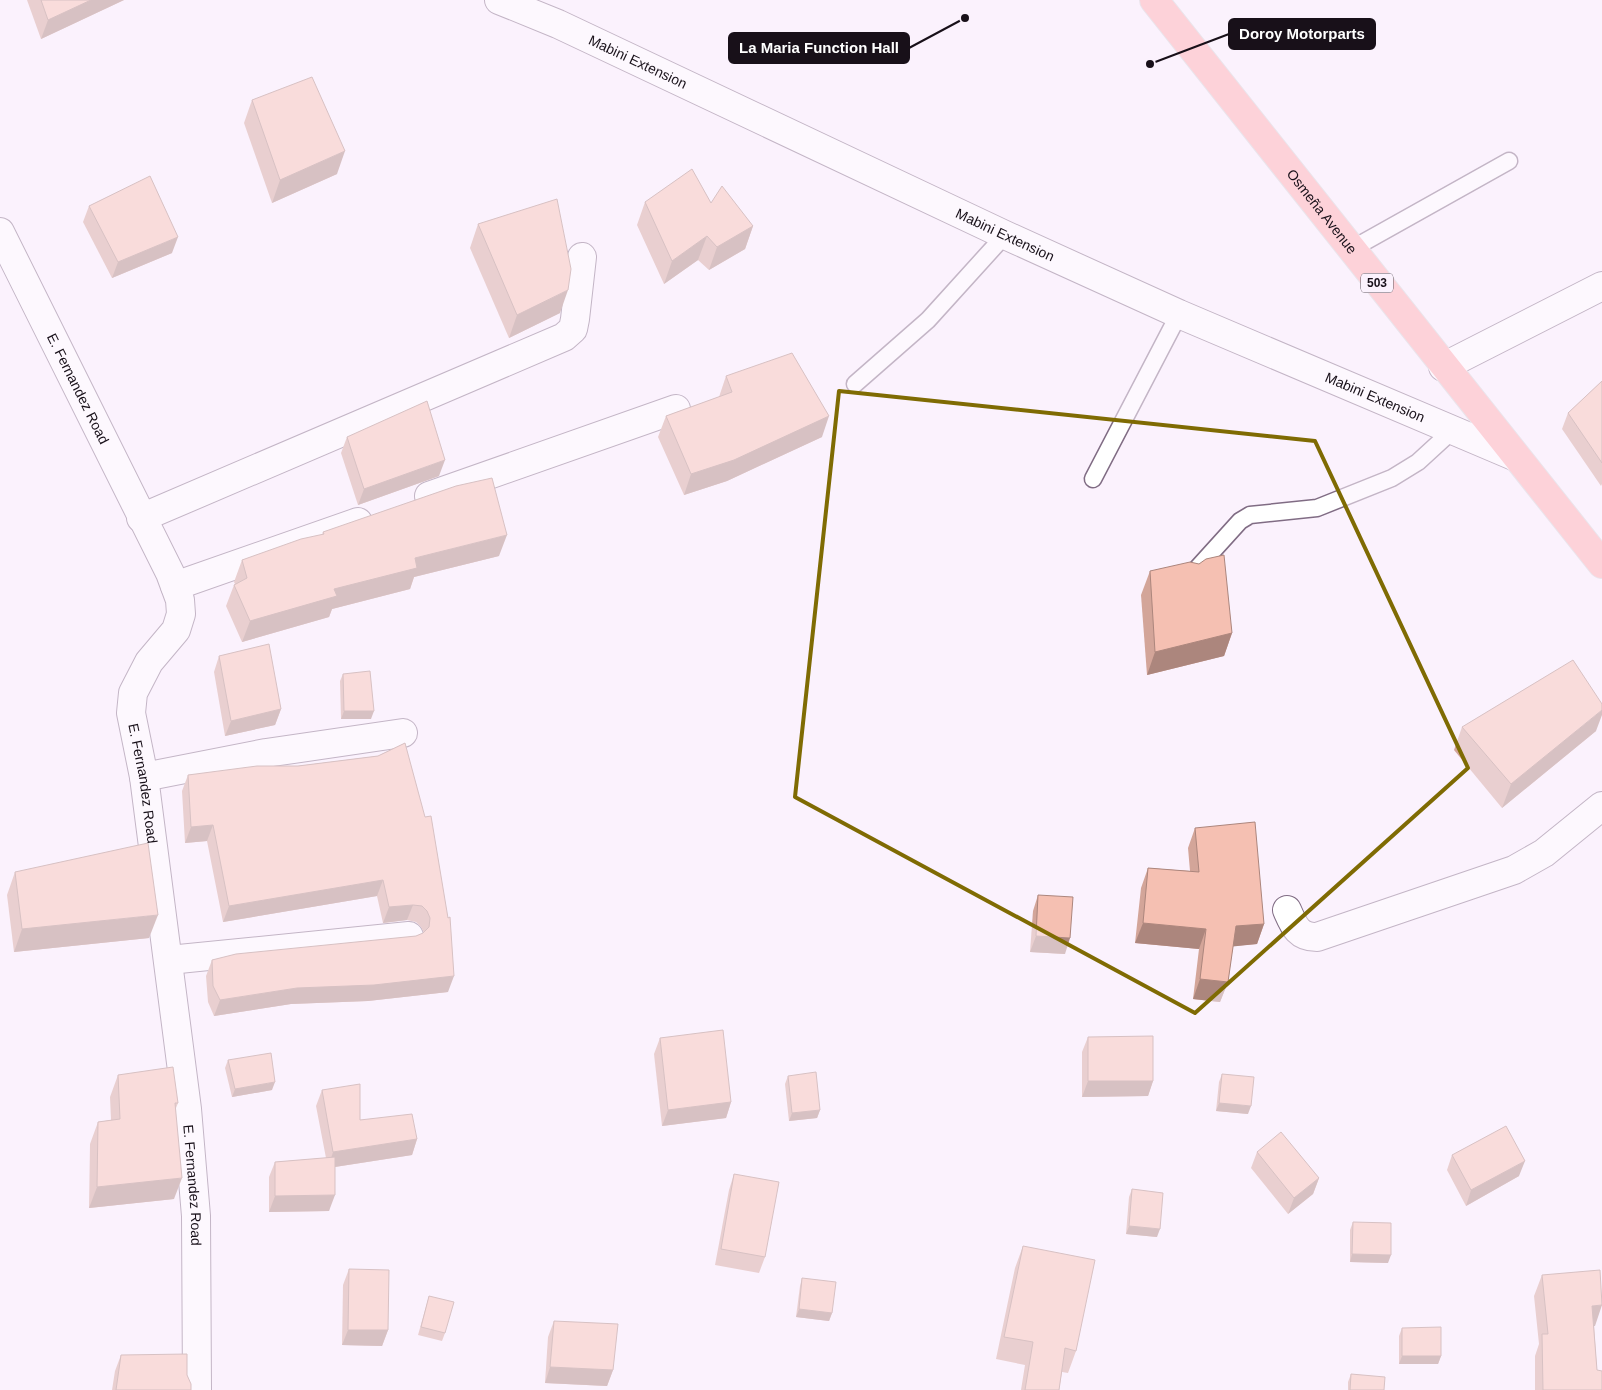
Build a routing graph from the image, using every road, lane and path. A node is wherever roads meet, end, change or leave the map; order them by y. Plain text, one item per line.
1 (499, 0) edge
2 (1154, 0) edge
3 (1509, 162) dead end
4 (0, 232) edge
5 (1005, 235) junction
6 (1350, 250) junction
7 (582, 257) dead end
8 (1602, 286) edge
9 (1179, 314) junction
10 (1443, 367) junction
11 (854, 384) dead end
12 (676, 409) dead end
13 (1454, 429) junction
14 (1516, 457) junction
15 (1094, 478) dead end
16 (407, 504) edge
17 (379, 514) edge
18 (141, 518) junction
19 (1602, 564) edge
20 (1188, 578) edge
21 (175, 586) junction
22 (403, 734) dead end
23 (144, 776) junction
24 (1602, 806) edge
25 (1287, 910) dead end
26 (409, 936) edge
27 (169, 960) junction
28 (197, 1390) edge

1 - 5 street, Mabini Extension
2 - 6 main road, Osmeña Avenue / 503
3 - 6 lane
4 - 18 street, E. Fernandez Road
5 - 9 street, Mabini Extension
5 - 11 lane
6 - 10 main road, Osmeña Avenue / 503
7 - 18 street
8 - 10 street
9 - 13 street, Mabini Extension
9 - 15 lane
10 - 14 main road, Osmeña Avenue / 503
12 - 16 street
13 - 14 street, Mabini Extension
13 - 20 lane
14 - 19 main road, Osmeña Avenue / 503
17 - 21 street
18 - 21 street, E. Fernandez Road
21 - 23 street, E. Fernandez Road
22 - 23 street
23 - 27 street, E. Fernandez Road
24 - 25 street
26 - 27 street
27 - 28 street, E. Fernandez Road

